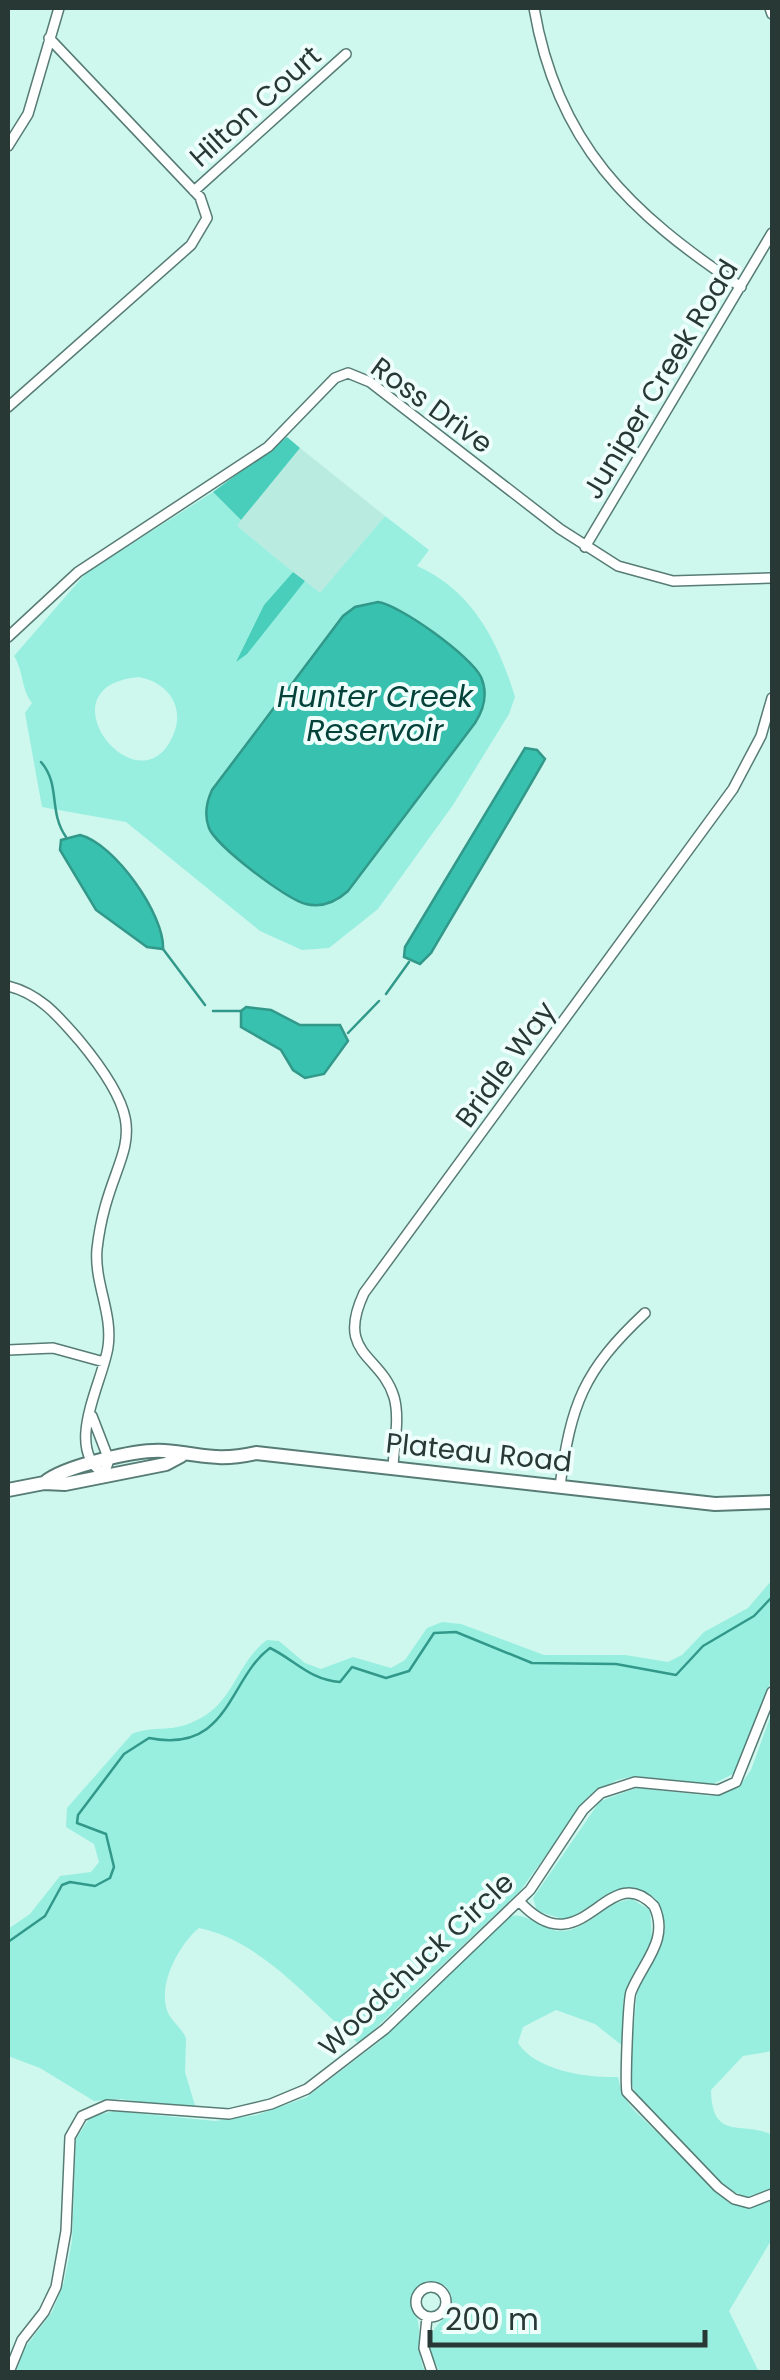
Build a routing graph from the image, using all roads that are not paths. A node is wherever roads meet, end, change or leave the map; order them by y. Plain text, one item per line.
1 (60, 8) edge
2 (534, 8) edge
3 (49, 38) junction
4 (346, 54) dead end
5 (8, 146) edge
6 (194, 191) junction
7 (772, 234) edge
8 (740, 287) junction
9 (8, 407) edge
10 (585, 547) junction
11 (772, 578) edge
12 (8, 638) edge
13 (772, 698) edge
14 (8, 986) edge
15 (644, 1313) dead end
16 (8, 1350) edge
17 (104, 1362) junction
18 (92, 1416) junction
19 (94, 1464) junction
20 (107, 1467) junction
21 (393, 1467) junction
22 (44, 1483) junction
23 (560, 1486) junction
24 (8, 1490) edge
25 (772, 1502) edge
26 (772, 1692) edge
27 (519, 1901) junction
28 (772, 2194) edge
29 (427, 2317) dead end
30 (9, 2372) edge
31 (432, 2372) edge

1 - 3 street
2 - 8 street
3 - 5 street
3 - 6 street
4 - 6 street, Hilton Court
6 - 9 street
7 - 8 street, Juniper Creek Road
8 - 10 street, Juniper Creek Road
10 - 11 street, Ross Drive
10 - 12 street, Ross Drive
13 - 21 street, Bridle Way
14 - 17 street
15 - 23 street
16 - 17 street
17 - 18 street
18 - 19 street
18 - 20 street
19 - 20 street, Plateau Road
19 - 22 street, Plateau Road
20 - 21 street, Plateau Road
20 - 22 street, Plateau Road
21 - 23 street, Plateau Road
22 - 24 street, Plateau Road
23 - 25 street, Plateau Road
26 - 27 street, Woodchuck Circle
27 - 28 street
27 - 30 street, Woodchuck Circle
29 - 31 street

